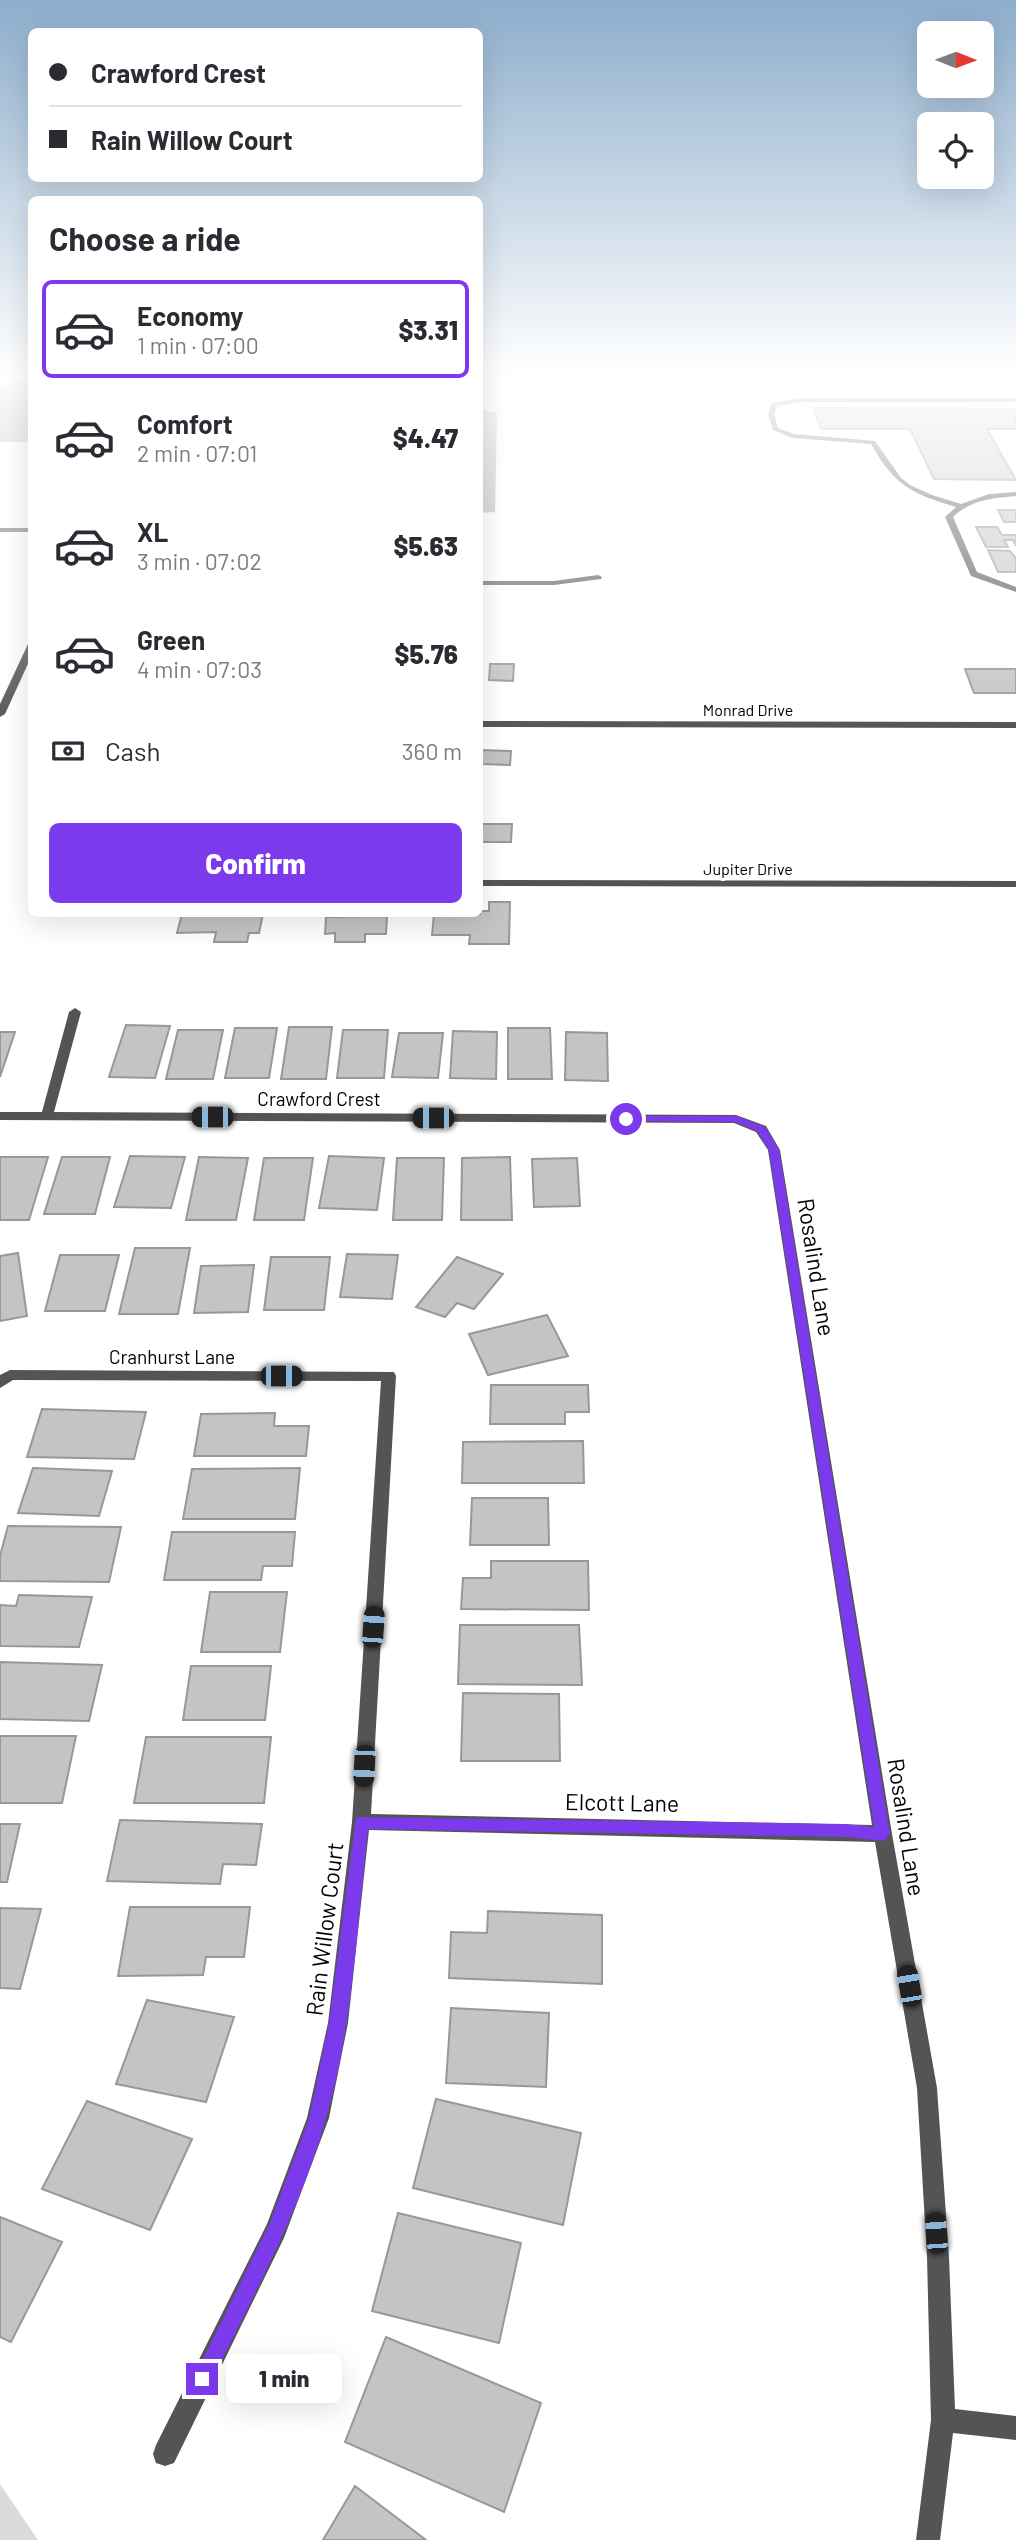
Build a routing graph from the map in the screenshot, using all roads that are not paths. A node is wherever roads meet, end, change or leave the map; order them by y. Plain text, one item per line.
1 (919, 495) edge
2 (1012, 495) edge
3 (960, 506) junction
4 (0, 530) edge
5 (28, 530) edge
6 (598, 577) dead end
7 (483, 583) edge
8 (1016, 590) edge
9 (28, 652) edge
10 (0, 714) edge
11 (483, 724) edge
12 (1016, 725) edge
13 (483, 883) edge
14 (1016, 884) edge
15 (75, 1012) dead end
16 (0, 1116) edge
17 (47, 1116) junction
18 (761, 1129) joint
19 (389, 1376) joint
20 (0, 1383) edge
21 (361, 1822) junction
22 (883, 1834) junction
23 (943, 2420) junction
24 (1016, 2428) edge
25 (166, 2454) dead end
26 (928, 2540) edge

1 - 3 street
2 - 3 street
3 - 8 street
4 - 5 street
6 - 7 street
9 - 10 street
11 - 12 street, Monrad Drive
13 - 14 street, Jupiter Drive
15 - 17 street
16 - 17 street, Crawford Crest
17 - 18 street, Crawford Crest
18 - 22 street, Rosalind Lane
19 - 20 street, Cranhurst Lane
19 - 21 street, Rain Willow Court
21 - 22 street, Elcott Lane
21 - 25 street, Rain Willow Court
22 - 23 street, Rosalind Lane
23 - 24 street
23 - 26 street, Rosalind Lane

